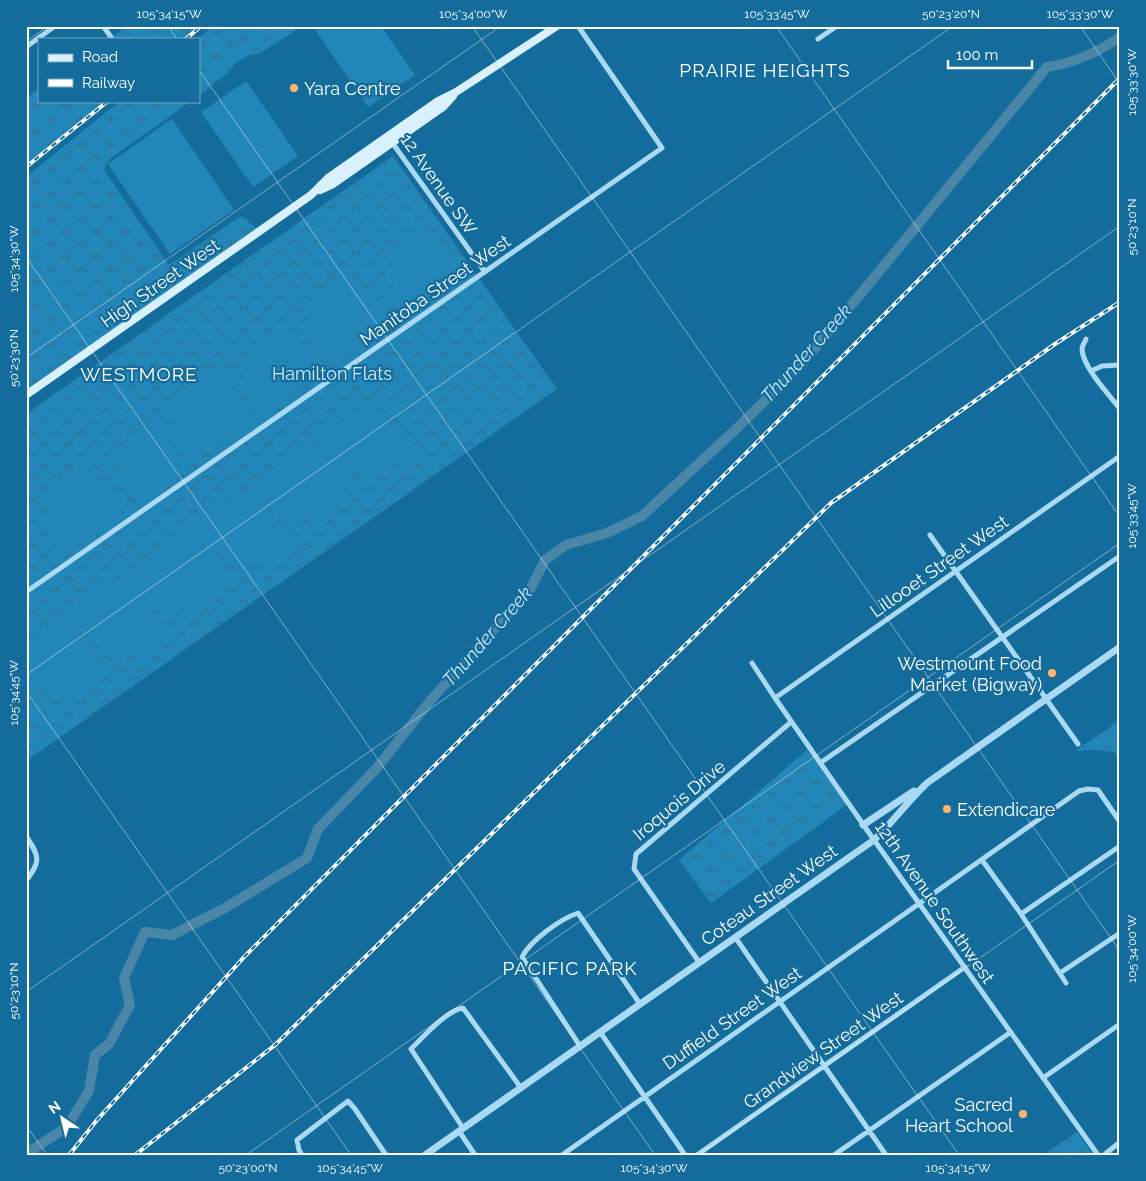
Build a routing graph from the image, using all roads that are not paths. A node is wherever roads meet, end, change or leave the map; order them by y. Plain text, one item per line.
1 (55, 26) edge
2 (103, 26) edge
3 (557, 26) edge
4 (578, 26) edge
5 (838, 26) edge
6 (111, 37) dead end
7 (38, 38) edge
8 (38, 38) edge
9 (818, 39) dead end
10 (26, 47) edge
11 (390, 139) junction
12 (485, 272) junction
13 (1086, 339) dead end
14 (1120, 365) edge
15 (1091, 371) junction
16 (26, 395) edge
17 (1120, 409) edge
18 (1120, 456) edge
19 (930, 535) dead end
20 (1120, 556) edge
21 (955, 571) junction
22 (26, 592) edge
23 (1002, 636) junction
24 (1120, 646) edge
25 (752, 663) dead end
26 (775, 698) junction
27 (1046, 699) junction
28 (791, 722) junction
29 (1078, 744) dead end
30 (820, 763) junction
31 (927, 782) junction
32 (1120, 822) edge
33 (863, 825) junction
34 (26, 836) edge
35 (874, 840) junction
36 (1120, 846) edge
37 (982, 860) junction
38 (26, 881) edge
39 (919, 903) junction
40 (1021, 914) junction
41 (1120, 933) edge
42 (735, 937) junction
43 (699, 962) junction
44 (965, 967) junction
45 (1060, 973) junction
46 (1066, 983) dead end
47 (780, 1001) junction
48 (640, 1004) junction
49 (1120, 1024) edge
50 (600, 1032) junction
51 (1011, 1032) junction
52 (580, 1046) junction
53 (824, 1065) junction
54 (1043, 1078) junction
55 (521, 1088) junction
56 (645, 1097) junction
57 (461, 1130) junction
58 (870, 1130) junction
59 (1120, 1142) edge
60 (302, 1155) edge
61 (386, 1155) edge
62 (425, 1155) edge
63 (475, 1155) edge
64 (562, 1155) edge
65 (685, 1155) edge
66 (697, 1155) edge
67 (834, 1155) edge
68 (886, 1155) edge
69 (1098, 1155) edge
70 (1104, 1155) edge

1 - 7 street
2 - 6 street
3 - 11 main road, High Street West
4 - 12 street, Manitoba Street West
5 - 9 street
8 - 10 street
11 - 12 street, 12 Avenue SW
11 - 16 main road, High Street West
12 - 22 street, Manitoba Street West
13 - 15 street
14 - 15 street
15 - 17 street
18 - 21 street, Lillooet Street West
19 - 21 street
20 - 23 street
21 - 23 street
21 - 26 street, Lillooet Street West
23 - 27 street
23 - 30 street
24 - 27 street, Coteau Street West
25 - 26 street, 12th Avenue Southwest
26 - 28 street, 12th Avenue Southwest
27 - 29 street
27 - 31 street, Coteau Street West
28 - 30 street, 12th Avenue Southwest
28 - 43 street, Iroquois Drive
30 - 33 street, 12th Avenue Southwest
31 - 33 street
31 - 35 street, Coteau Street West
32 - 37 street, Duffield Street West
33 - 35 street, 12th Avenue Southwest
34 - 38 street
35 - 39 street, 12th Avenue Southwest
35 - 42 street, Coteau Street West
36 - 40 street
37 - 39 street, Duffield Street West
37 - 40 street
39 - 44 street, 12th Avenue Southwest
39 - 47 street, Duffield Street West
40 - 45 street
41 - 45 street
42 - 43 street, Coteau Street West
42 - 47 street
43 - 48 street, Coteau Street West
44 - 51 street, 12th Avenue Southwest
44 - 53 street, Grandview Street West
45 - 46 street
47 - 53 street
47 - 56 street, Duffield Street West
48 - 50 street, Coteau Street West
48 - 52 street
49 - 54 street
50 - 52 street, Coteau Street West
50 - 56 street
51 - 54 street, 12th Avenue Southwest
51 - 58 street
52 - 55 street, Coteau Street West
53 - 58 street
53 - 66 street, Grandview Street West
54 - 69 street, 12th Avenue Southwest
55 - 57 street, Coteau Street West
55 - 57 street
56 - 64 street, Duffield Street West
56 - 65 street
57 - 62 street, Coteau Street West
57 - 63 street
58 - 67 street
58 - 68 street
59 - 70 street
60 - 61 street

